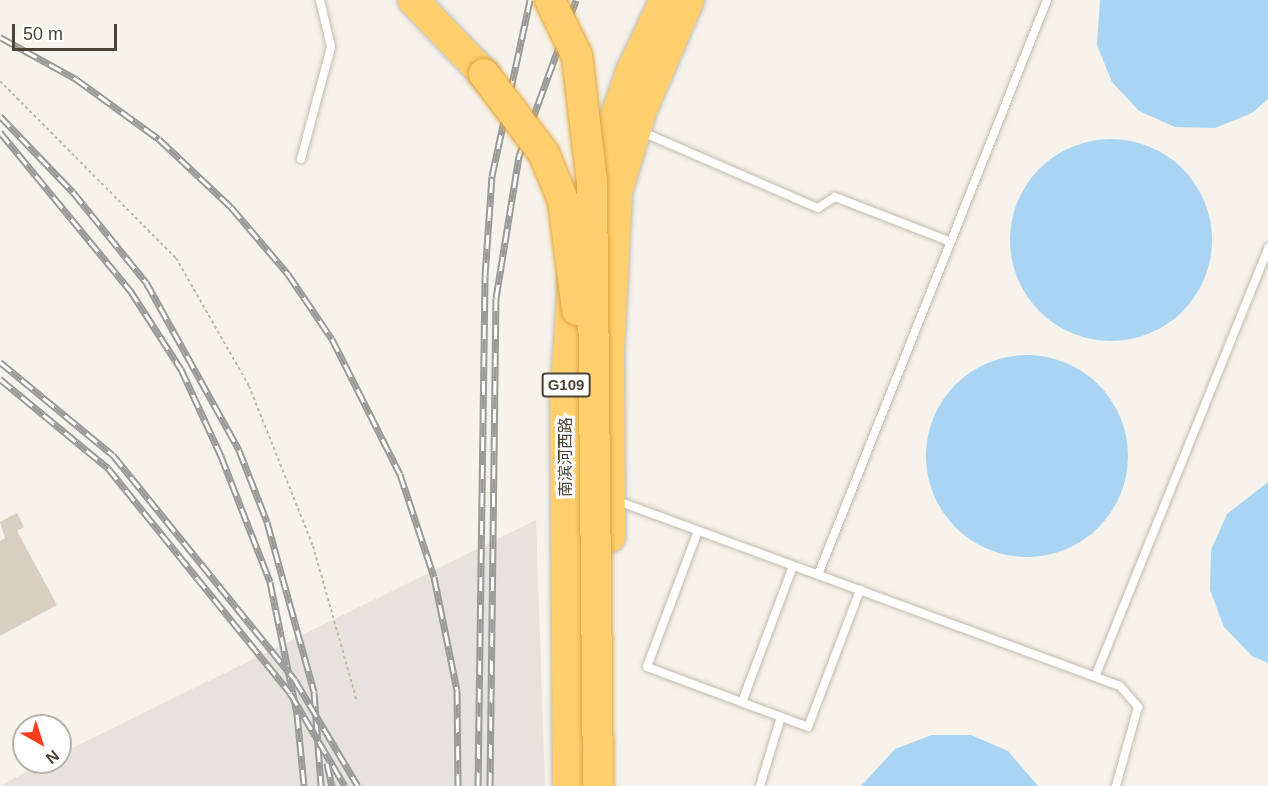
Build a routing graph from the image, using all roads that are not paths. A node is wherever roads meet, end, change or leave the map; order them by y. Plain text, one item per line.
1 (320, 0) edge
2 (413, 0) edge
3 (550, 0) edge
4 (664, 0) edge
5 (688, 0) edge
6 (1047, 0) edge
7 (636, 129) junction
8 (301, 159) dead end
9 (951, 242) junction
10 (1268, 248) edge
11 (610, 498) junction
12 (698, 531) junction
13 (793, 566) junction
14 (818, 575) junction
15 (860, 590) junction
16 (1095, 677) junction
17 (742, 702) junction
18 (781, 717) junction
19 (568, 786) edge
20 (583, 786) edge
21 (598, 786) edge
22 (613, 786) edge
23 (760, 786) edge
24 (1116, 786) edge

1 - 8 lane
2 - 20 highway, bridge
3 - 21 highway, bridge
4 - 19 highway, 南滨河西路 / G109
5 - 7 highway, G109
6 - 9 lane
7 - 9 lane
7 - 11 highway, G109
9 - 14 lane
10 - 16 lane
11 - 12 lane
11 - 22 highway, G109
12 - 13 lane
12 - 17 lane
13 - 14 lane
13 - 17 lane
14 - 15 lane
15 - 16 lane
15 - 18 lane
16 - 24 lane
17 - 18 lane
18 - 23 lane

